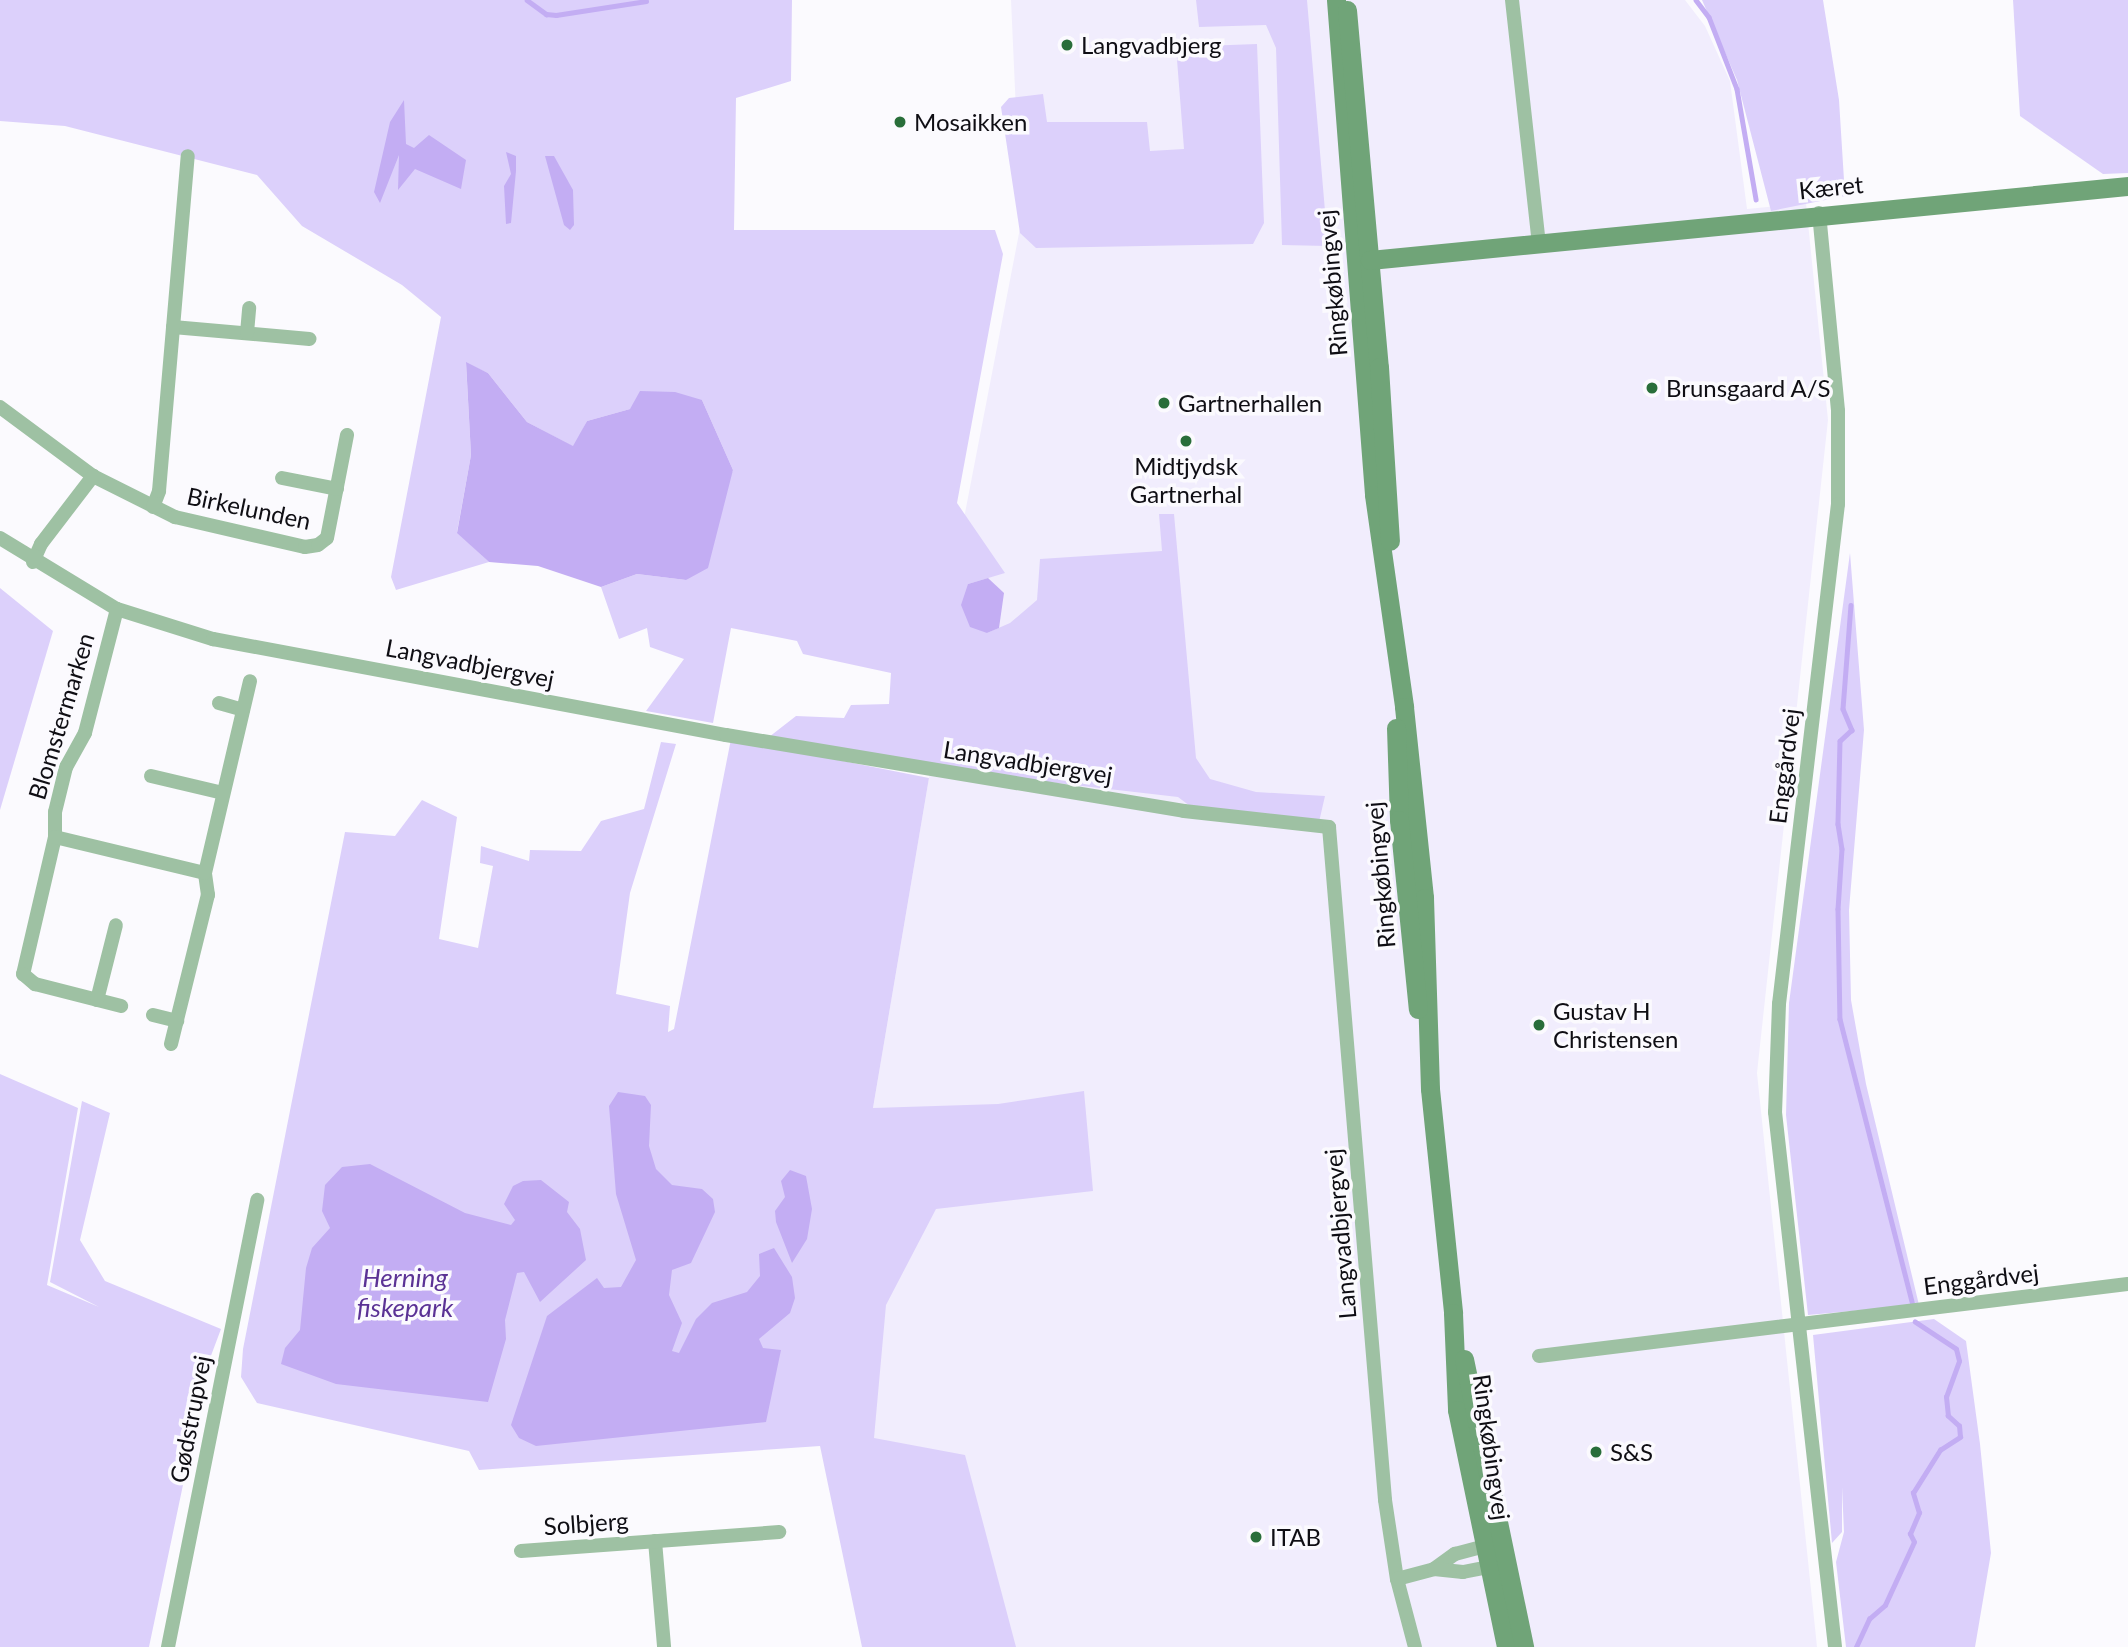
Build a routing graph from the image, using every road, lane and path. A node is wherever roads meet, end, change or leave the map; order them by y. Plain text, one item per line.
1 (1336, 0) edge
2 (1345, 0) edge
3 (1512, 0) edge
4 (188, 156) dead end
5 (2128, 186) edge
6 (1819, 213) junction
7 (1539, 243) junction
8 (1370, 260) junction
9 (249, 308) dead end
10 (173, 327) junction
11 (247, 333) junction
12 (309, 339) dead end
13 (0, 407) edge
14 (347, 435) dead end
15 (93, 476) junction
16 (282, 478) dead end
17 (337, 489) junction
18 (153, 507) junction
19 (0, 538) edge
20 (33, 562) junction
21 (1390, 602) junction
22 (117, 609) junction
23 (250, 681) dead end
24 (219, 703) dead end
25 (243, 710) junction
26 (151, 776) dead end
27 (223, 793) junction
28 (55, 837) junction
29 (205, 873) junction
30 (116, 925) dead end
31 (97, 1000) junction
32 (121, 1006) dead end
33 (153, 1015) dead end
34 (177, 1021) junction
35 (171, 1044) dead end
36 (257, 1200) dead end
37 (2128, 1284) edge
38 (1453, 1313) junction
39 (1798, 1324) junction
40 (1539, 1356) dead end
41 (779, 1532) dead end
42 (655, 1541) junction
43 (1483, 1547) junction
44 (521, 1551) dead end
45 (1495, 1565) junction
46 (1434, 1569) junction
47 (1397, 1579) junction
48 (168, 1647) edge
49 (664, 1647) edge
50 (1415, 1647) edge
51 (1506, 1647) edge
52 (1524, 1647) edge
53 (1835, 1647) edge

1 - 21 street, Ringkøbingvej
2 - 8 street, Ringkøbingvej
3 - 7 street
4 - 10 street, Birkelunden
5 - 6 street, Kæret
6 - 7 street, Kæret
6 - 39 street, Enggårdvej
7 - 8 street, Kæret
8 - 21 street, Ringkøbingvej
9 - 11 street
10 - 11 street
10 - 18 street, Birkelunden
11 - 12 street
13 - 15 street, Birkelunden
14 - 17 street, Birkelunden
15 - 18 street, Birkelunden
15 - 20 street
16 - 17 street, Birkelunden
17 - 18 street, Birkelunden
19 - 20 street, Langvadbjergvej
20 - 22 street, Langvadbjergvej
21 - 38 street, Ringkøbingvej
22 - 28 street, Blomstermarken
22 - 47 street, Langvadbjergvej
23 - 25 street
24 - 25 street
25 - 27 street
26 - 27 street
27 - 29 street
28 - 29 street, Blomstermarken
28 - 31 street, Blomstermarken
29 - 34 street
30 - 31 street
31 - 32 street, Blomstermarken
33 - 34 street
34 - 35 street
36 - 48 street, Gødstrupvej
37 - 39 street, Enggårdvej
38 - 43 street, Ringkøbingvej
38 - 43 street, Ringkøbingvej
39 - 40 street, Enggårdvej
39 - 53 street, Enggårdvej
41 - 42 street, Solbjerg
42 - 44 street, Solbjerg
42 - 49 street, Solbjerg
43 - 45 street
43 - 46 street
45 - 46 street
45 - 51 street
45 - 52 street
46 - 47 street
47 - 50 street, Langvadbjergvej

